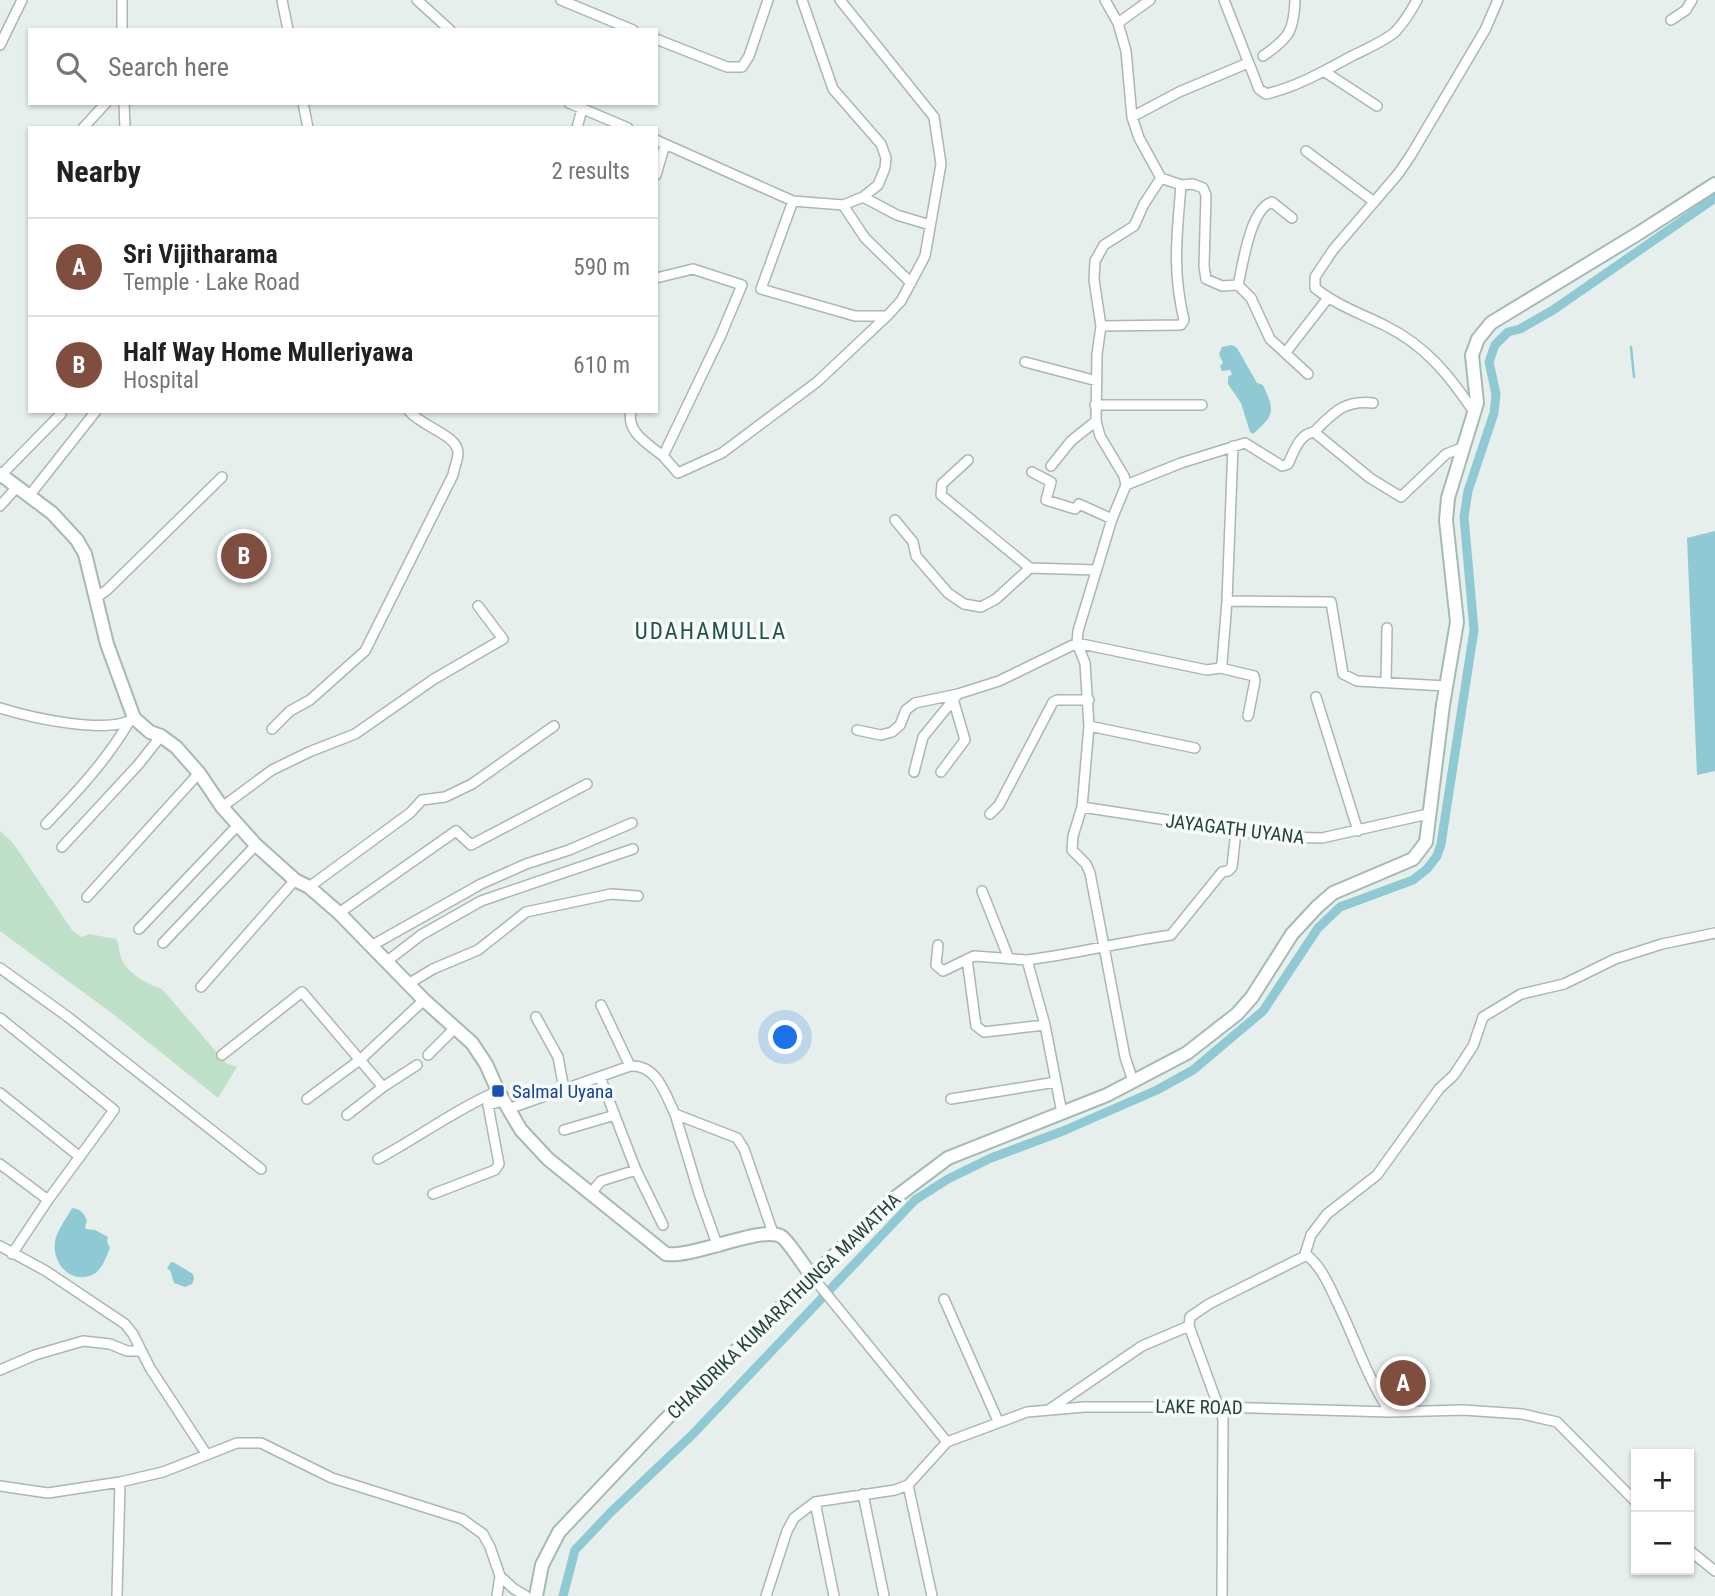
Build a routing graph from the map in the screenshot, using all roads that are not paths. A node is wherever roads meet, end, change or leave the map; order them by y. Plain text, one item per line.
1 (22, 0) edge
2 (122, 0) edge
3 (282, 0) edge
4 (417, 0) edge
5 (561, 0) edge
6 (768, 0) edge
7 (802, 0) edge
8 (841, 0) edge
9 (1105, 0) edge
10 (1150, 0) edge
11 (1224, 0) edge
12 (1295, 0) edge
13 (1417, 0) edge
14 (1498, 0) edge
15 (1692, 0) edge
16 (1671, 20) dead end
17 (1118, 23) junction
18 (610, 26) edge
19 (122, 28) edge
20 (288, 28) edge
21 (448, 28) edge
22 (658, 40) edge
23 (0, 45) edge
24 (1264, 56) dead end
25 (1248, 63) junction
26 (1325, 72) junction
27 (104, 105) edge
28 (124, 105) edge
29 (303, 105) edge
30 (1377, 106) dead end
31 (581, 107) edge
32 (1132, 117) junction
33 (85, 126) edge
34 (125, 126) edge
35 (308, 126) edge
36 (577, 126) edge
37 (624, 126) edge
38 (661, 142) edge
39 (1306, 151) dead end
40 (658, 162) edge
41 (1161, 178) junction
42 (1715, 184) edge
43 (1181, 185) junction
44 (863, 197) junction
45 (793, 201) junction
46 (1373, 201) junction
47 (843, 205) junction
48 (1292, 218) dead end
49 (930, 225) junction
50 (658, 278) edge
51 (911, 283) junction
52 (742, 285) junction
53 (1238, 285) junction
54 (761, 289) junction
55 (1328, 298) junction
56 (887, 316) junction
57 (1101, 326) junction
58 (1286, 352) junction
59 (1025, 362) dead end
60 (1308, 374) dead end
61 (1097, 381) junction
62 (1373, 403) dead end
63 (1095, 405) junction
64 (1202, 405) dead end
65 (1474, 412) junction
66 (94, 413) edge
67 (410, 413) edge
68 (630, 413) edge
69 (61, 414) dead end
70 (1096, 421) junction
71 (1314, 432) junction
72 (1233, 446) junction
73 (1464, 447) junction
74 (663, 456) junction
75 (968, 460) dead end
76 (1051, 466) dead end
77 (1032, 472) dead end
78 (0, 474) edge
79 (222, 477) dead end
80 (1126, 485) junction
81 (17, 487) junction
82 (29, 496) junction
83 (0, 506) edge
84 (1112, 519) junction
85 (895, 520) dead end
86 (1030, 568) junction
87 (1096, 570) junction
88 (97, 597) junction
89 (1227, 601) junction
90 (478, 606) dead end
91 (1387, 628) dead end
92 (1077, 643) junction
93 (1220, 668) junction
94 (1386, 683) junction
95 (1446, 686) junction
96 (955, 696) junction
97 (1316, 697) dead end
98 (1089, 700) junction
99 (0, 708) edge
100 (1248, 716) dead end
101 (132, 720) junction
102 (554, 726) dead end
103 (1089, 726) junction
104 (272, 729) dead end
105 (857, 730) dead end
106 (162, 736) junction
107 (1195, 748) dead end
108 (914, 772) dead end
109 (941, 772) dead end
110 (199, 773) junction
111 (587, 784) dead end
112 (222, 807) junction
113 (1082, 807) junction
114 (990, 814) dead end
115 (1428, 814) junction
116 (632, 823) dead end
117 (46, 824) dead end
118 (238, 825) junction
119 (1236, 831) junction
120 (1358, 831) junction
121 (256, 845) junction
122 (62, 847) dead end
123 (633, 849) dead end
124 (295, 880) junction
125 (309, 887) junction
126 (982, 891) dead end
127 (638, 895) dead end
128 (87, 897) dead end
129 (339, 913) junction
130 (139, 929) dead end
131 (1715, 933) edge
132 (163, 943) dead end
133 (938, 944) dead end
134 (1105, 945) junction
135 (372, 946) junction
136 (1009, 959) junction
137 (967, 960) junction
138 (1027, 960) junction
139 (386, 962) junction
140 (0, 968) edge
141 (408, 984) junction
142 (201, 987) dead end
143 (424, 1000) junction
144 (601, 1005) dead end
145 (0, 1017) edge
146 (536, 1017) dead end
147 (1045, 1025) junction
148 (455, 1028) junction
149 (222, 1055) dead end
150 (428, 1055) dead end
151 (361, 1059) junction
152 (416, 1065) dead end
153 (630, 1066) junction
154 (600, 1077) junction
155 (1133, 1081) junction
156 (1056, 1082) junction
157 (383, 1087) junction
158 (564, 1089) junction
159 (0, 1093) edge
160 (307, 1099) dead end
161 (951, 1099) dead end
162 (503, 1100) junction
163 (1062, 1113) junction
164 (675, 1114) junction
165 (347, 1115) dead end
166 (615, 1115) junction
167 (564, 1130) dead end
168 (79, 1157) junction
169 (378, 1159) dead end
170 (0, 1164) edge
171 (261, 1169) dead end
172 (636, 1170) junction
173 (591, 1193) junction
174 (433, 1194) dead end
175 (48, 1200) junction
176 (663, 1225) dead end
177 (773, 1233) junction
178 (0, 1246) edge
179 (718, 1247) junction
180 (12, 1254) junction
181 (1304, 1257) junction
182 (814, 1279) junction
183 (944, 1300) dead end
184 (1189, 1326) junction
185 (141, 1351) junction
186 (0, 1370) edge
187 (1219, 1407) junction
188 (1049, 1410) junction
189 (1391, 1412) junction
190 (998, 1421) junction
191 (947, 1442) junction
192 (207, 1455) junction
193 (120, 1482) junction
194 (908, 1485) junction
195 (0, 1486) edge
196 (863, 1494) junction
197 (1631, 1497) edge
198 (815, 1502) junction
199 (1694, 1554) edge
200 (1715, 1571) edge
201 (500, 1576) junction
202 (117, 1596) edge
203 (497, 1596) edge
204 (527, 1596) edge
205 (536, 1596) edge
206 (766, 1596) edge
207 (834, 1596) edge
208 (884, 1596) edge
209 (932, 1596) edge
210 (1222, 1596) edge

1 - 23 street
2 - 19 street
3 - 20 street
4 - 21 street
5 - 18 street
6 - 22 street
7 - 44 street
8 - 49 street
9 - 17 street
10 - 17 street
11 - 25 street
12 - 24 street
13 - 26 street
14 - 46 street
15 - 16 street
17 - 32 street
25 - 26 street
25 - 32 street
26 - 30 street
27 - 33 street
28 - 34 street
29 - 35 street
31 - 36 street
31 - 37 street
32 - 41 street
38 - 40 street
38 - 45 street
39 - 46 street
41 - 43 street
41 - 57 street
42 - 65 main road, CHANDRIKA KUMARATHUNGA MAWATHA
43 - 53 street
43 - 57 street
44 - 47 street
44 - 49 street
45 - 47 street
45 - 54 street
46 - 55 street
47 - 51 street
48 - 53 street
49 - 51 street
50 - 52 street
51 - 56 street
52 - 54 street
52 - 74 street
53 - 58 street
54 - 56 street
55 - 58 street
55 - 65 street
56 - 74 street
57 - 61 street
58 - 60 street
59 - 61 street
61 - 63 street
62 - 71 street
63 - 64 street
63 - 70 street
65 - 73 main road, CHANDRIKA KUMARATHUNGA MAWATHA
66 - 82 street
67 - 104 street
68 - 74 street
69 - 78 street
70 - 76 street
70 - 80 street
71 - 72 street
71 - 73 street
72 - 80 street
72 - 89 street
73 - 95 main road, CHANDRIKA KUMARATHUNGA MAWATHA
75 - 86 street
77 - 84 street
78 - 81 main road
79 - 88 street
80 - 84 street
81 - 82 main road
81 - 83 street
82 - 88 main road
84 - 87 street
85 - 86 street
86 - 87 street
87 - 92 street
88 - 101 main road
89 - 93 street
89 - 94 street
90 - 112 street
91 - 94 street
92 - 93 street
92 - 96 street
92 - 98 street
93 - 100 street
94 - 95 street
95 - 115 main road, CHANDRIKA KUMARATHUNGA MAWATHA
96 - 105 street
96 - 108 street
96 - 109 street
97 - 120 street
98 - 103 street
98 - 114 street
99 - 101 street
101 - 106 main road
101 - 117 street
102 - 125 street
103 - 107 street
103 - 113 street
106 - 110 main road
106 - 122 street
110 - 112 main road
110 - 128 street
111 - 129 street
112 - 118 main road
113 - 119 street, JAYAGATH UYANA
113 - 134 street
115 - 120 street, JAYAGATH UYANA
115 - 155 main road, CHANDRIKA KUMARATHUNGA MAWATHA
116 - 135 street
118 - 121 main road
118 - 130 street
119 - 120 street, JAYAGATH UYANA
119 - 134 street
121 - 124 main road
121 - 132 street
123 - 139 street
124 - 125 main road
124 - 142 street
125 - 129 main road
126 - 136 street
127 - 141 street
129 - 135 main road
131 - 181 street
133 - 137 street
134 - 138 street
134 - 155 street
135 - 139 main road
136 - 137 street
136 - 138 street
137 - 147 street
138 - 147 street
139 - 141 main road
140 - 171 street
141 - 143 main road
143 - 148 main road
143 - 151 street
144 - 153 street
145 - 168 street
146 - 158 street
147 - 156 street
148 - 150 street
148 - 162 main road
149 - 151 street
151 - 157 street
151 - 160 street
152 - 157 street
153 - 154 street
153 - 164 street
154 - 158 street
154 - 166 street
155 - 163 main road, CHANDRIKA KUMARATHUNGA MAWATHA
156 - 161 street
156 - 163 street
157 - 165 street
158 - 162 street
159 - 168 street
162 - 169 street
162 - 173 main road
162 - 174 street
163 - 182 main road, CHANDRIKA KUMARATHUNGA MAWATHA
164 - 177 street
164 - 179 street
166 - 167 street
166 - 172 street
168 - 175 street
170 - 175 street
172 - 173 street
172 - 176 street
173 - 179 main road
175 - 180 street
177 - 179 main road
177 - 182 main road
178 - 180 street
180 - 185 street
181 - 184 street
181 - 189 street
182 - 191 street
182 - 205 main road, CHANDRIKA KUMARATHUNGA MAWATHA
183 - 190 street
184 - 187 street
184 - 188 street
185 - 186 street
185 - 192 street
187 - 188 street, LAKE ROAD
187 - 189 street, LAKE ROAD
187 - 210 street
188 - 190 street, LAKE ROAD
189 - 197 street, LAKE ROAD
190 - 191 street, LAKE ROAD
191 - 194 street
192 - 193 street
192 - 201 street
193 - 195 street
193 - 202 street
194 - 196 street
194 - 209 street
196 - 198 street
196 - 208 street
198 - 206 street
198 - 207 street
199 - 200 street
201 - 203 street
201 - 204 street

